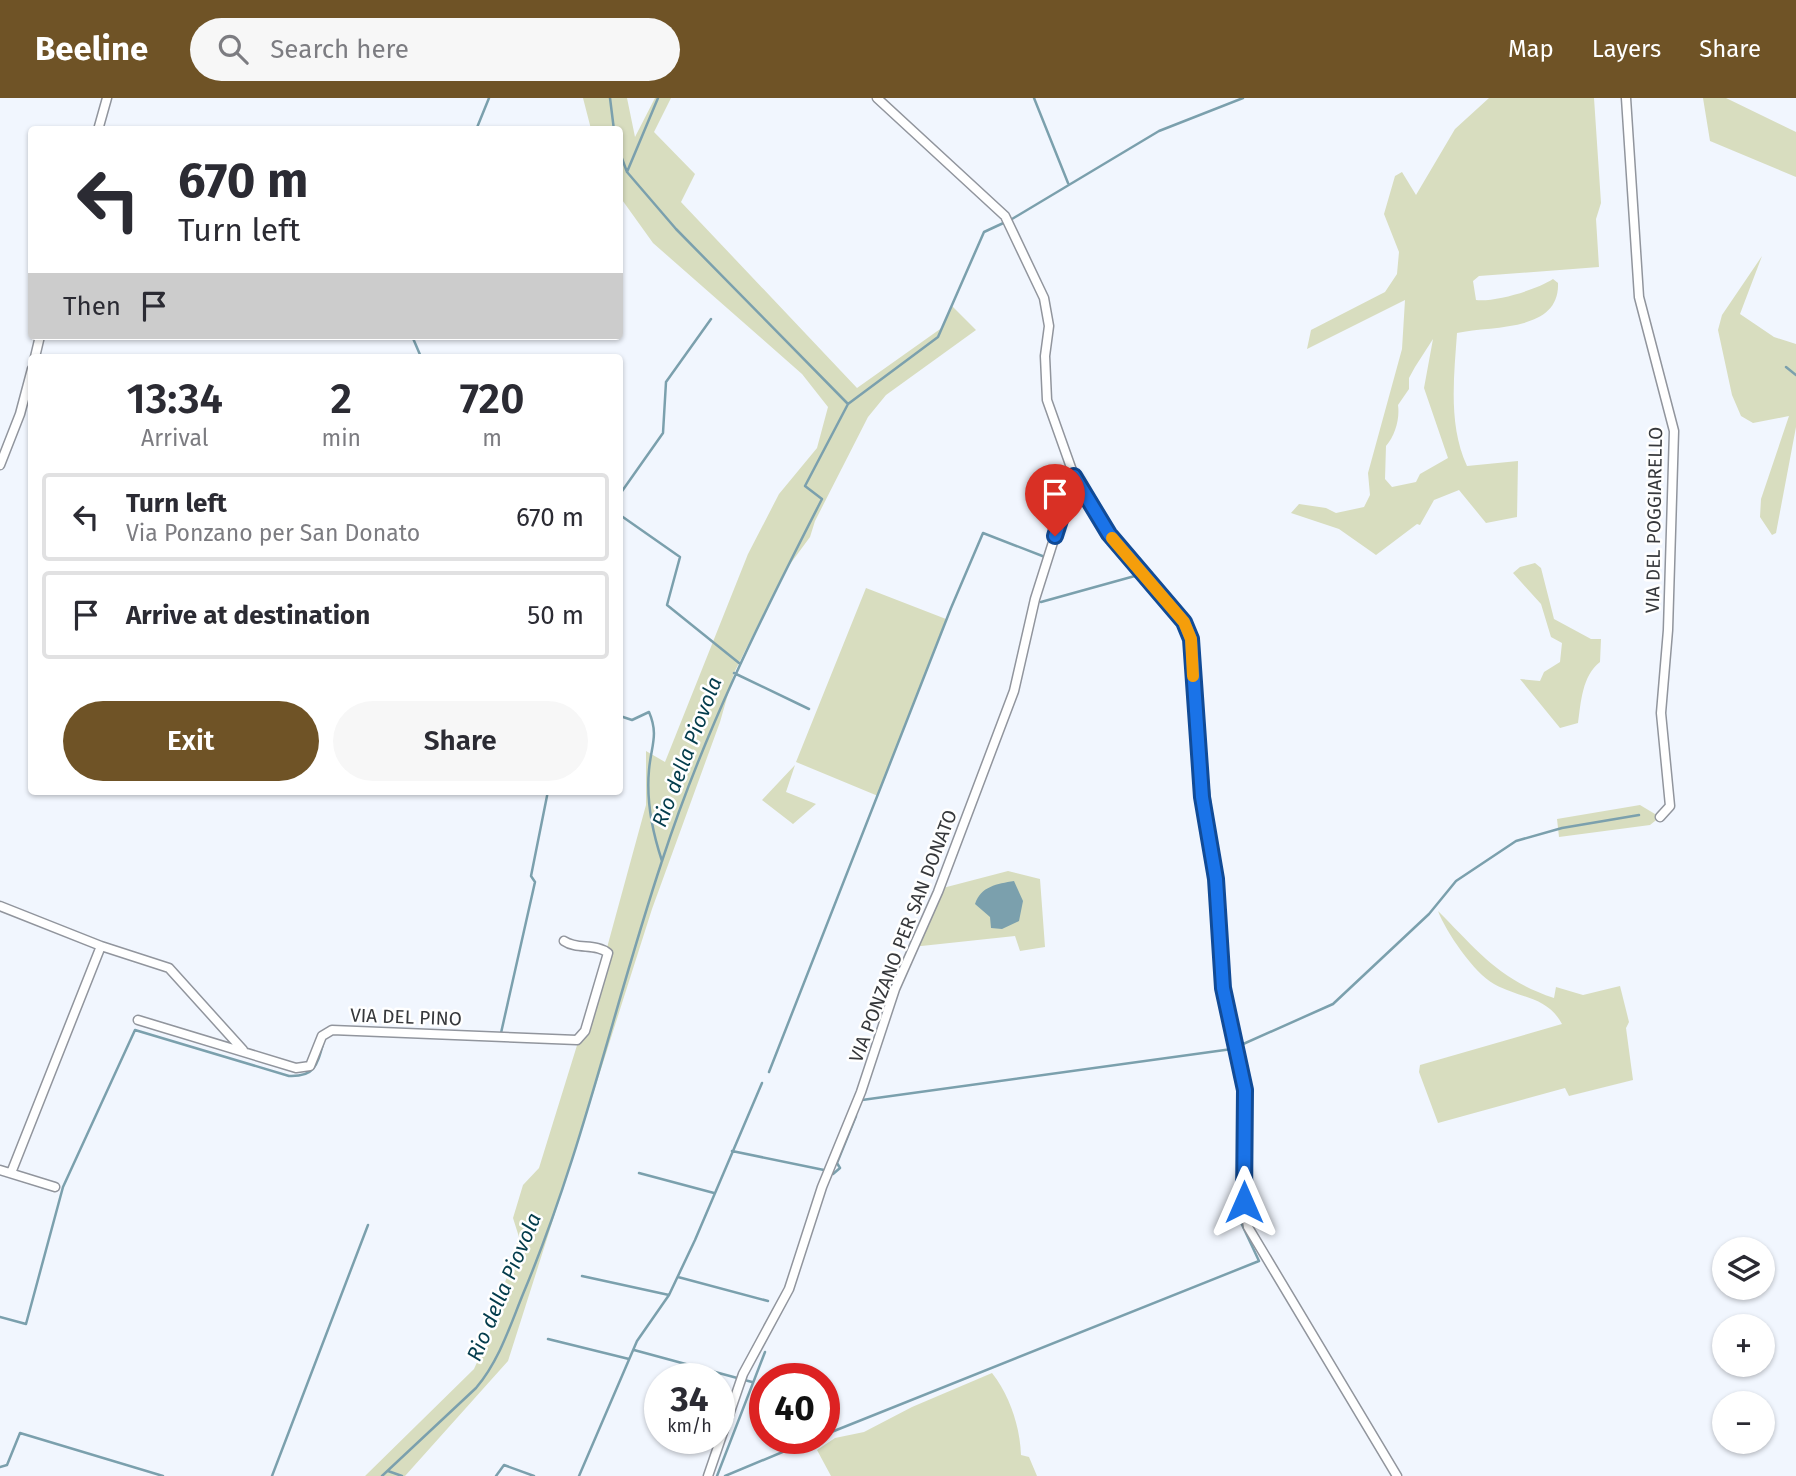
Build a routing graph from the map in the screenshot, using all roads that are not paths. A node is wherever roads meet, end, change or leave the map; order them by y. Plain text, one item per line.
1 (107, 98) edge
2 (877, 98) edge
3 (1626, 98) edge
4 (99, 126) edge
5 (28, 384) edge
6 (0, 465) edge
7 (1074, 476) junction
8 (1660, 817) dead end
9 (0, 906) edge
10 (564, 941) dead end
11 (101, 946) junction
12 (138, 1020) dead end
13 (247, 1053) junction
14 (0, 1170) edge
15 (11, 1173) junction
16 (55, 1187) dead end
17 (708, 1476) edge
18 (1397, 1476) edge

1 - 4 street
2 - 7 street
3 - 8 street, VIA DEL POGGIARELLO
5 - 6 street
7 - 17 street, VIA PONZANO PER SAN DONATO
7 - 18 street
9 - 11 street
10 - 13 street, VIA DEL PINO
11 - 13 street
11 - 15 street
12 - 13 street, VIA DEL PINO
14 - 15 street
15 - 16 street

